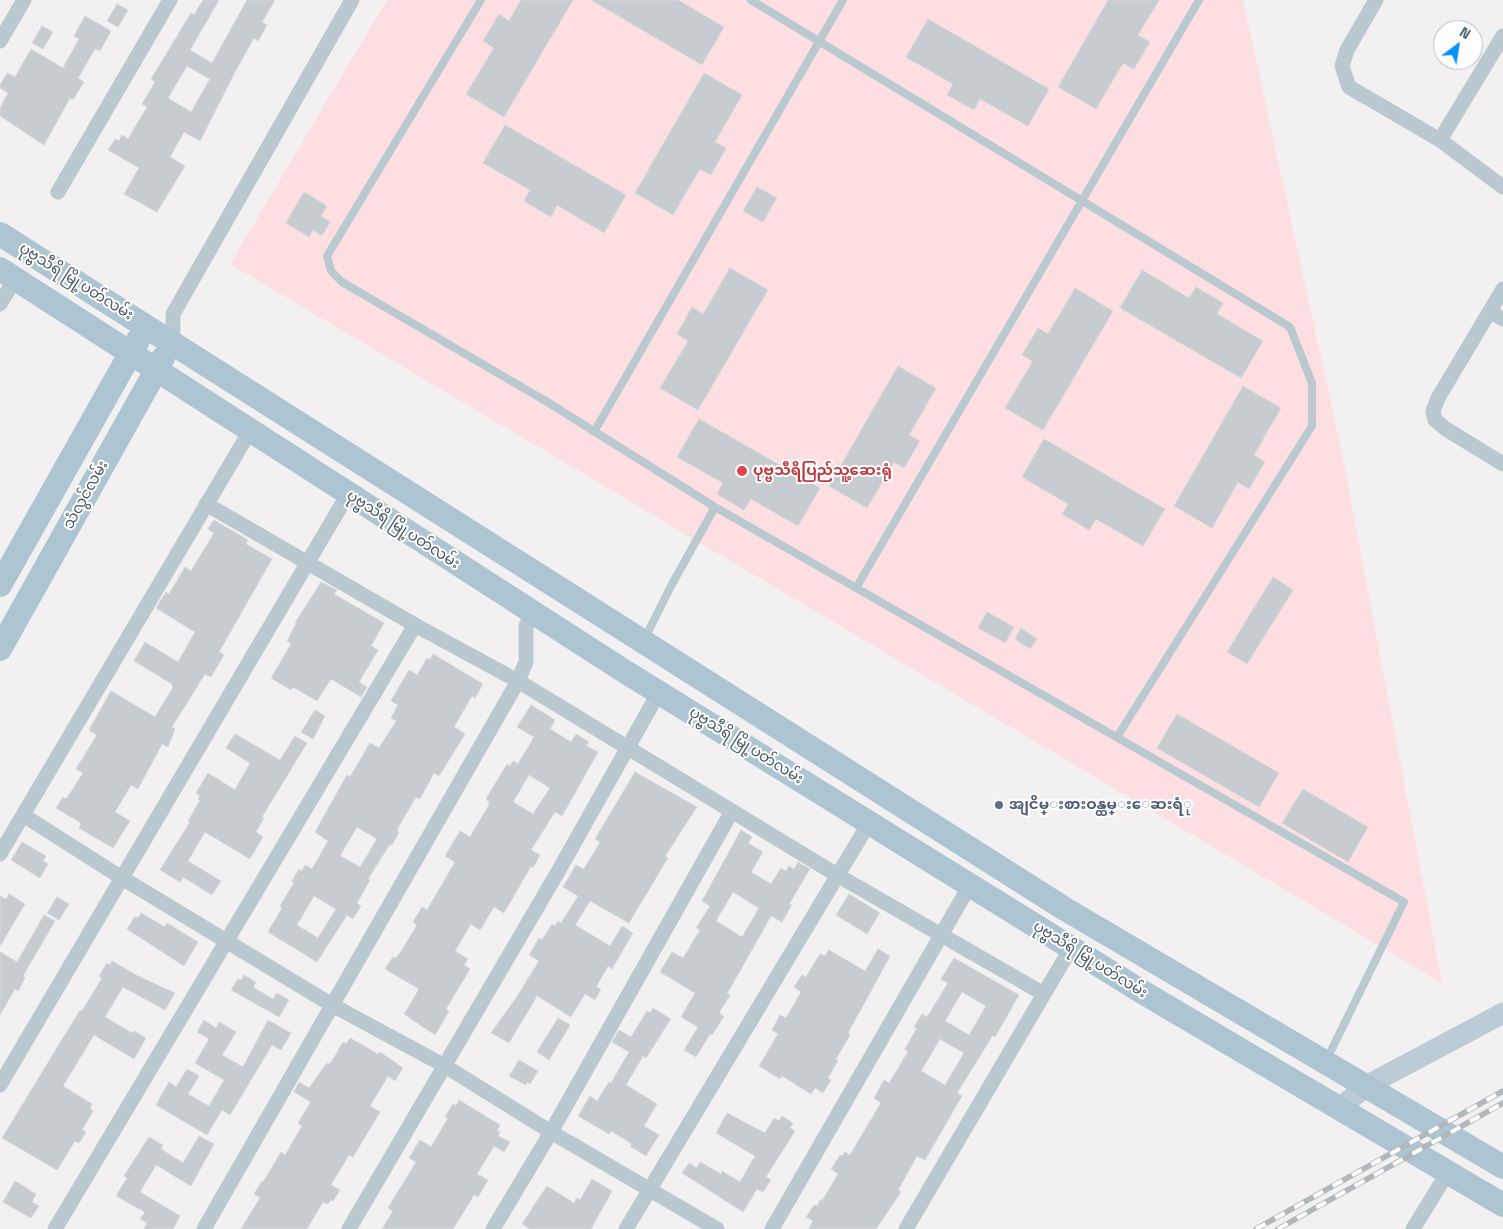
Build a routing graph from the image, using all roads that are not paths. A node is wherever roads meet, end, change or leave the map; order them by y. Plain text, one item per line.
1 (24, 0) edge
2 (170, 0) edge
3 (352, 0) edge
4 (481, 0) edge
5 (751, 0) edge
6 (843, 0) edge
7 (1199, 0) edge
8 (1376, 0) edge
9 (1503, 36) edge
10 (819, 40) junction
11 (0, 41) edge
12 (1440, 140) junction
13 (1503, 187) edge
14 (58, 192) dead end
15 (1083, 200) junction
16 (0, 234) edge
17 (8, 274) edge
18 (1503, 289) edge
19 (0, 304) edge
20 (173, 314) junction
21 (1496, 315) edge
22 (147, 326) junction
23 (173, 342) junction
24 (129, 353) junction
25 (156, 370) junction
26 (250, 431) junction
27 (594, 432) junction
28 (1503, 464) edge
29 (348, 494) junction
30 (206, 504) junction
31 (715, 507) junction
32 (307, 563) junction
33 (0, 584) edge
34 (856, 588) junction
35 (532, 613) junction
36 (414, 626) junction
37 (643, 643) junction
38 (0, 649) edge
39 (518, 681) junction
40 (658, 692) junction
41 (1117, 737) junction
42 (628, 747) junction
43 (732, 811) junction
44 (23, 815) junction
45 (869, 823) junction
46 (0, 854) edge
47 (837, 875) junction
48 (122, 878) junction
49 (970, 885) junction
50 (941, 935) junction
51 (226, 941) junction
52 (1071, 948) junction
53 (1044, 994) junction
54 (332, 1005) junction
55 (1503, 1013) edge
56 (1325, 1063) junction
57 (444, 1066) junction
58 (0, 1085) edge
59 (1366, 1086) junction
60 (1339, 1109) junction
61 (551, 1132) junction
62 (1503, 1167) edge
63 (1448, 1172) junction
64 (649, 1189) junction
65 (1503, 1204) edge
66 (54, 1229) edge
67 (204, 1229) edge
68 (349, 1229) edge
69 (493, 1229) edge
70 (626, 1229) edge
71 (717, 1229) edge
72 (772, 1229) edge
73 (906, 1229) edge
74 (1413, 1229) edge

1 - 11 street
2 - 14 street
3 - 20 street
4 - 27 lane
5 - 10 lane
6 - 10 lane
7 - 15 lane
8 - 12 street
9 - 12 street
10 - 15 lane
10 - 27 lane
12 - 13 street
15 - 34 lane
15 - 41 lane
16 - 22 main road, ပုဗ္ဗသီရိ မြို့ပတ်လမ်း
17 - 19 street
17 - 24 main road, ပုဗ္ဗသီရိ မြို့ပတ်လမ်း
18 - 21 street
20 - 22 street
20 - 23 street
21 - 28 street
22 - 23 main road, ပုဗ္ဗသီရိ မြို့ပတ်လမ်း
22 - 24 main road, သံလွင်လမ်း
23 - 25 main road, သံလွင်လမ်း
23 - 37 main road, ပုဗ္ဗသီရိ မြို့ပတ်လမ်း
24 - 25 main road, ပုဗ္ဗသီရိ မြို့ပတ်လမ်း
24 - 33 main road, သံလွင်လမ်း
25 - 26 main road, ပုဗ္ဗသီရိ မြို့ပတ်လမ်း
25 - 38 main road, သံလွင်လမ်း
26 - 29 main road, ပုဗ္ဗသီရိ မြို့ပတ်လမ်း
26 - 30 street
27 - 31 lane
29 - 32 street
29 - 35 main road, ပုဗ္ဗသီရိ မြို့ပတ်လမ်း
30 - 32 street
30 - 44 street
31 - 34 lane
31 - 37 lane
32 - 36 street
32 - 48 street
34 - 41 lane
35 - 39 street
35 - 40 main road, ပုဗ္ဗသီရိ မြို့ပတ်လမ်း
36 - 39 street
36 - 51 street
37 - 56 main road, ပုဗ္ဗသီရိ မြို့ပတ်လမ်း
39 - 42 street
39 - 54 street
40 - 42 street
40 - 45 main road, ပုဗ္ဗသီရိ မြို့ပတ်လမ်း
41 - 56 lane
42 - 43 street
42 - 57 street
43 - 47 street
43 - 61 street
44 - 46 street
44 - 48 street
45 - 47 street
45 - 49 main road, ပုဗ္ဗသီရိ မြို့ပတ်လမ်း
47 - 50 street
47 - 64 street
48 - 51 street
48 - 58 street
49 - 50 street
49 - 52 main road, ပုဗ္ဗသီရိ မြို့ပတ်လမ်း
50 - 53 street
50 - 72 street
51 - 54 street
51 - 66 street
52 - 53 street
52 - 60 main road, ပုဗ္ဗသီရိ မြို့ပတ်လမ်း
53 - 73 street
54 - 57 street
54 - 67 street
55 - 59 main road
56 - 59 main road, ပုဗ္ဗသီရိ မြို့ပတ်လမ်း
57 - 61 street
57 - 68 street
59 - 60 main road
59 - 62 main road, ပုဗ္ဗသီရိ မြို့ပတ်လမ်း
60 - 63 main road, ပုဗ္ဗသီရိ မြို့ပတ်လမ်း
61 - 64 street
61 - 69 street
63 - 65 main road, ပုဗ္ဗသီရိ မြို့ပတ်လမ်း
63 - 74 street
64 - 70 street
64 - 71 street

